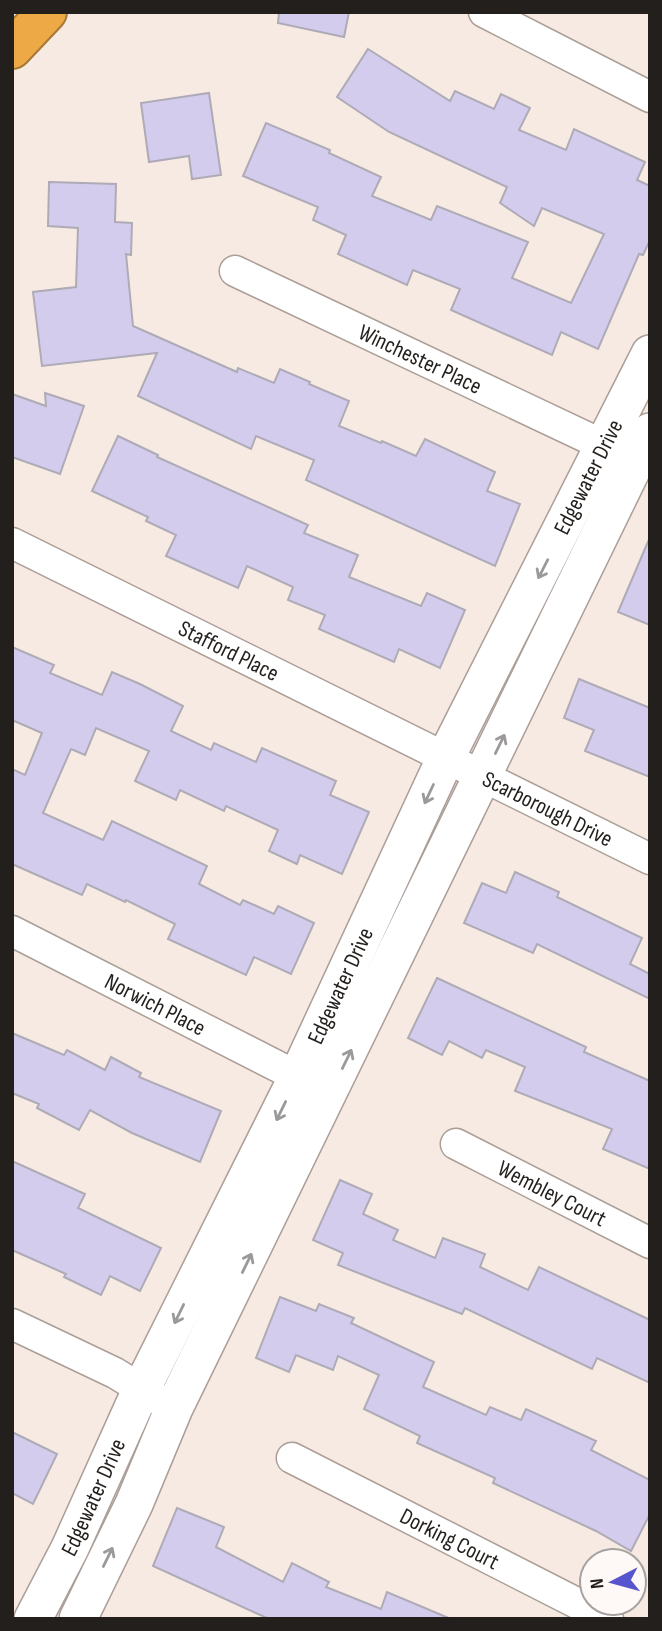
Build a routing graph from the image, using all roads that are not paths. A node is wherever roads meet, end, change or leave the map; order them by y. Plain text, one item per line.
1 (47, 12) edge
2 (484, 12) edge
3 (12, 48) edge
4 (650, 97) edge
5 (235, 271) dead end
6 (650, 354) edge
7 (635, 452) edge
8 (12, 543) edge
9 (446, 757) junction
10 (483, 779) junction
11 (650, 859) edge
12 (12, 932) edge
13 (298, 1076) junction
14 (330, 1093) junction
15 (456, 1144) dead end
16 (650, 1242) edge
17 (12, 1324) edge
18 (141, 1390) junction
19 (174, 1408) junction
20 (292, 1458) dead end
21 (33, 1619) edge
22 (78, 1619) edge
23 (608, 1619) edge

1 - 3 highway
2 - 4 street
5 - 7 street, Winchester Place
6 - 7 street, Edgewater Drive
7 -> 9 street, Edgewater Drive
10 -> 7 street, Edgewater Drive
8 - 9 street, Stafford Place
9 - 10 street, Scarborough Drive
9 -> 13 street, Edgewater Drive
10 - 11 street, Scarborough Drive
14 -> 10 street, Edgewater Drive
12 - 13 street, Norwich Place
13 - 14 street, Norwich Place
13 -> 18 street, Edgewater Drive
19 -> 14 street, Edgewater Drive
15 - 16 street, Wembley Court
17 - 18 street
18 - 19 street
18 - 21 street, Edgewater Drive
22 -> 19 street, Edgewater Drive
20 - 23 street, Dorking Court

